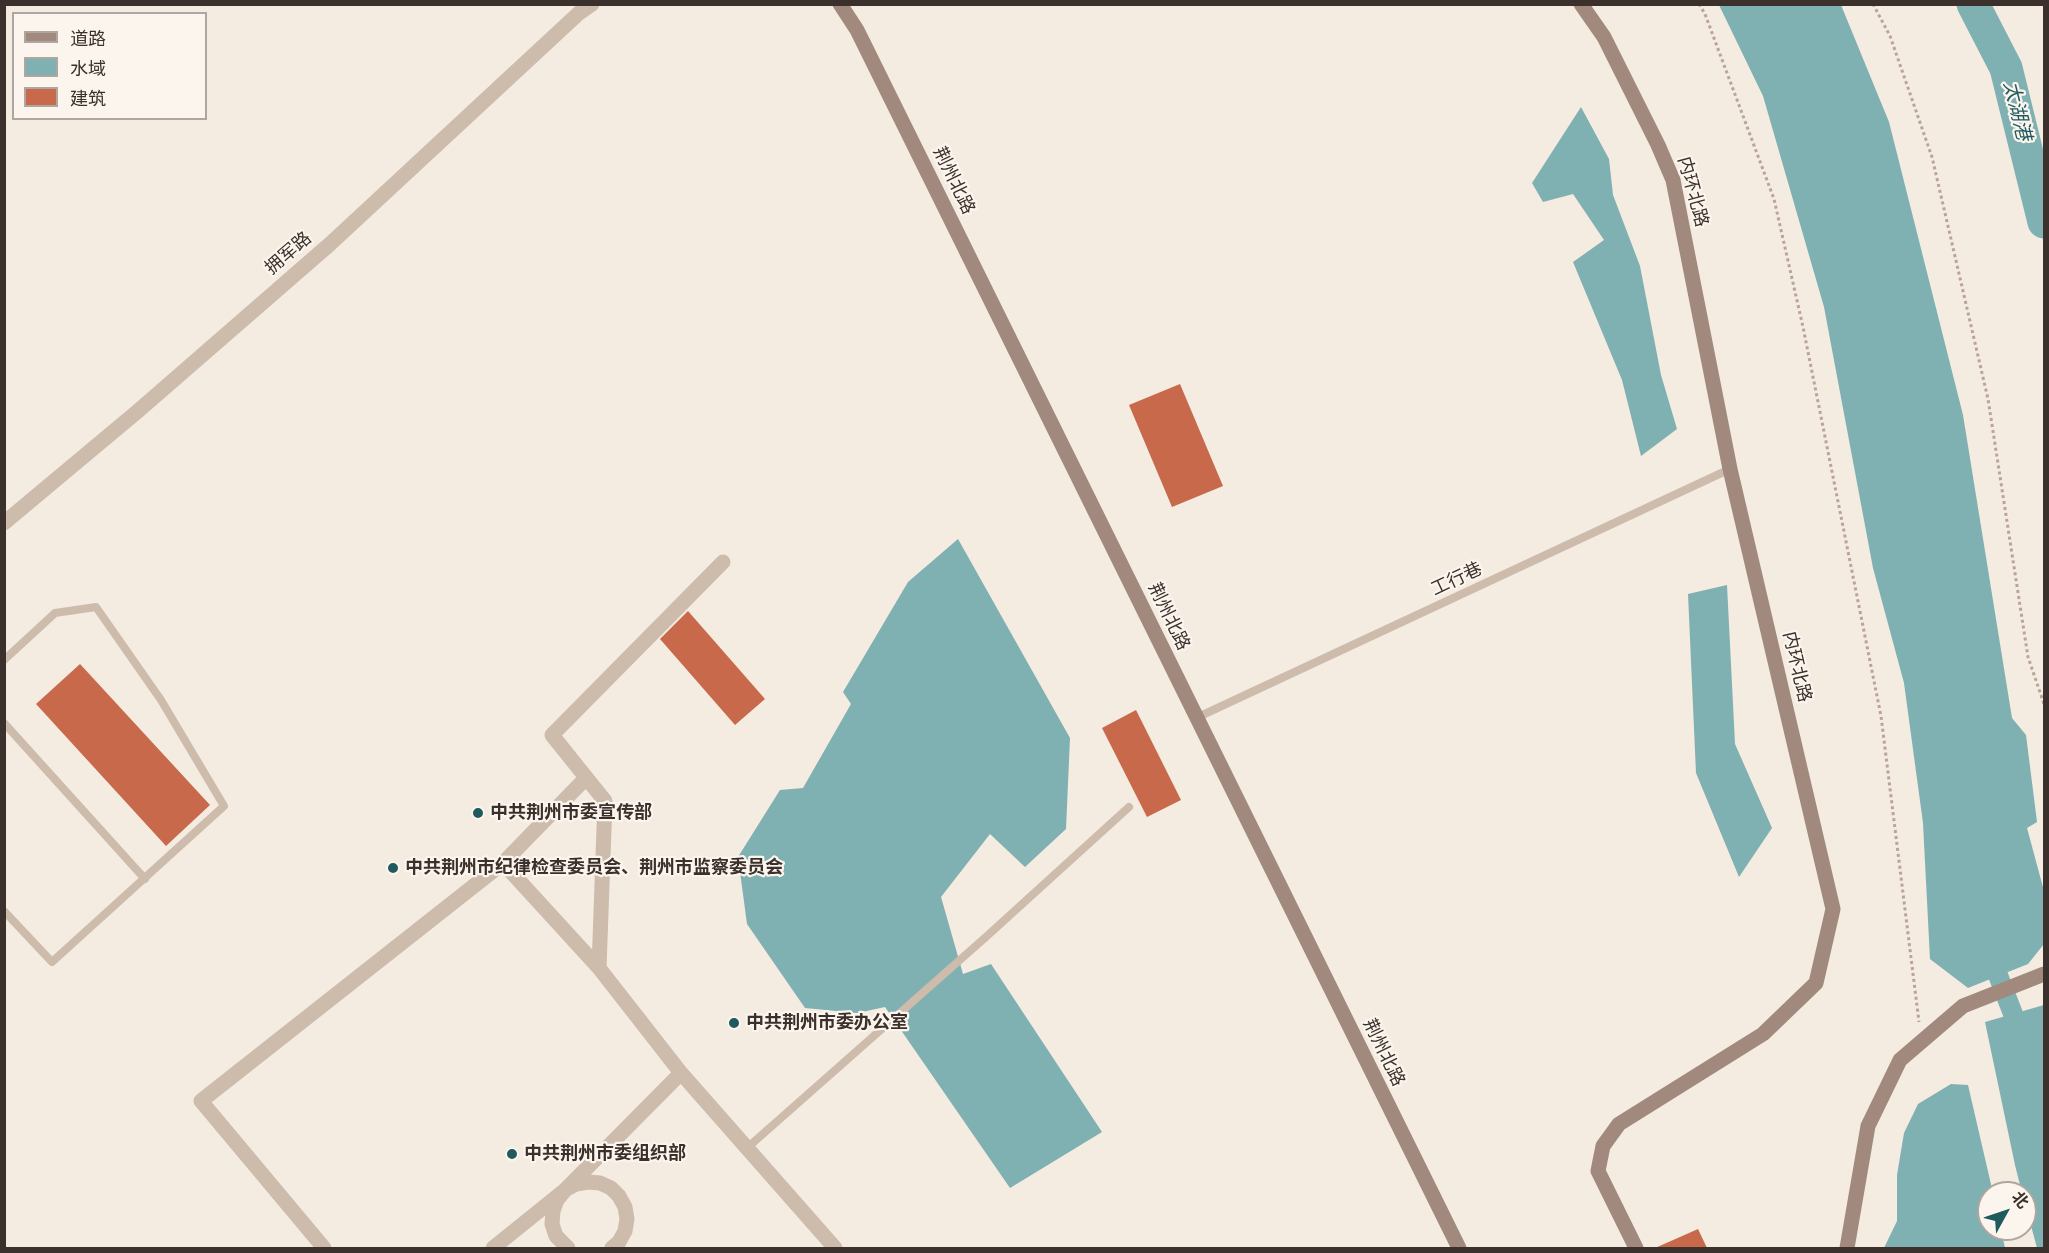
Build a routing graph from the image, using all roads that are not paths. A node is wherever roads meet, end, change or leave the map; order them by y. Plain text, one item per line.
1 (592, 4) edge
2 (840, 4) edge
3 (1581, 4) edge
4 (1730, 469) junction
5 (4, 523) edge
6 (723, 562) dead end
7 (4, 660) edge
8 (1196, 718) junction
9 (4, 723) edge
10 (586, 778) junction
11 (1129, 807) dead end
12 (503, 863) junction
13 (145, 879) junction
14 (4, 911) edge
15 (599, 968) junction
16 (2042, 975) edge
17 (681, 1073) junction
18 (747, 1148) junction
19 (565, 1190) junction
20 (324, 1248) edge
21 (493, 1248) edge
22 (568, 1248) edge
23 (612, 1248) edge
24 (835, 1248) edge
25 (1459, 1248) edge
26 (1636, 1248) edge
27 (1847, 1248) edge

1 - 5 street, 拥军路
2 - 8 street, 荆州北路
3 - 4 street, 内环北路
4 - 8 lane, 工行巷
4 - 26 street, 内环北路
6 - 10 street
7 - 13 lane
8 - 25 street, 荆州北路
9 - 13 lane
10 - 12 street
10 - 15 street
11 - 18 lane
12 - 15 street
12 - 20 street
13 - 14 lane
15 - 17 street
16 - 27 street
17 - 18 street
17 - 19 street
18 - 24 street
19 - 21 street
19 - 22 street
19 - 23 street

